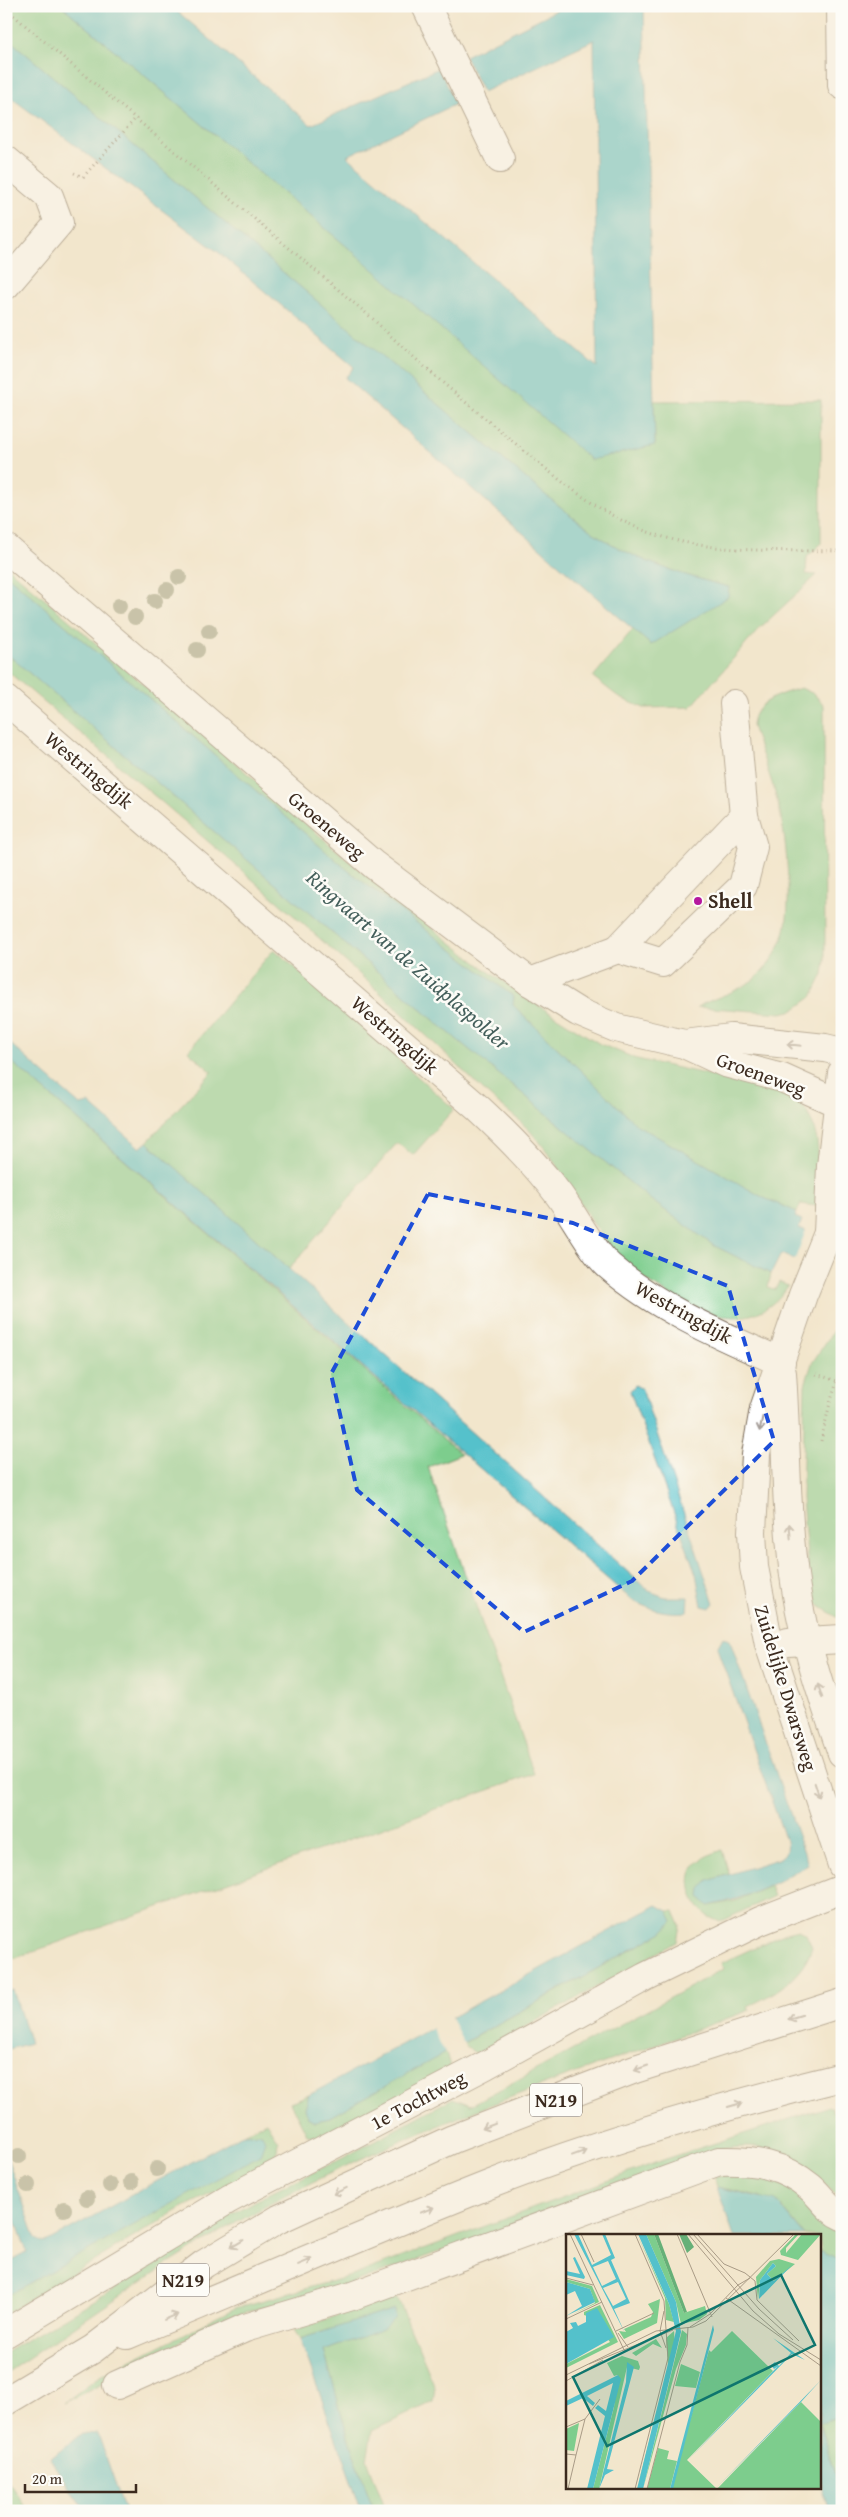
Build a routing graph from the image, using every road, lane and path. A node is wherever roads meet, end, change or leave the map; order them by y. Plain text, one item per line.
1 (426, 6) edge
2 (841, 6) edge
3 (6, 9) edge
4 (842, 84) edge
5 (136, 118) junction
6 (500, 158) dead end
7 (6, 160) edge
8 (98, 161) dead end
9 (6, 285) edge
10 (6, 548) edge
11 (842, 551) edge
12 (6, 700) edge
13 (734, 704) dead end
14 (744, 816) junction
15 (618, 949) junction
16 (530, 982) junction
17 (684, 1044) junction
18 (842, 1052) edge
19 (842, 1073) edge
20 (840, 1104) edge
21 (830, 1232) edge
22 (781, 1362) junction
23 (842, 1367) edge
24 (837, 1381) dead end
25 (842, 1639) edge
26 (806, 1641) junction
27 (768, 1644) junction
28 (842, 1753) edge
29 (842, 1865) edge
30 (842, 1889) edge
31 (842, 2003) edge
32 (842, 2077) edge
33 (842, 2216) edge
34 (6, 2333) edge
35 (93, 2348) junction
36 (117, 2385) dead end
37 (6, 2401) edge

1 - 6 street
2 - 4 street
3 - 5 path
5 - 8 path
5 - 11 path
7 - 9 street
10 - 16 street, Groeneweg
12 - 22 street, Westringdijk
13 - 14 street
14 - 15 street
14 - 15 street
15 - 16 street
16 - 17 street, Groeneweg
18 -> 17 street, Groeneweg
17 - 20 street, Groeneweg
19 - 20 street, Zuidelijke Dwarsweg
20 - 21 street, Zuidelijke Dwarsweg
21 - 22 street, Zuidelijke Dwarsweg
26 -> 22 street, Zuidelijke Dwarsweg
22 -> 27 street, Zuidelijke Dwarsweg
23 - 24 path
25 - 26 street
26 - 27 street
28 -> 26 street, Zuidelijke Dwarsweg
27 -> 29 street, Zuidelijke Dwarsweg
30 - 34 street, 1e Tochtweg
31 -> 35 street, N219
35 -> 32 street, N219
33 - 36 street
35 - 37 street, N219

